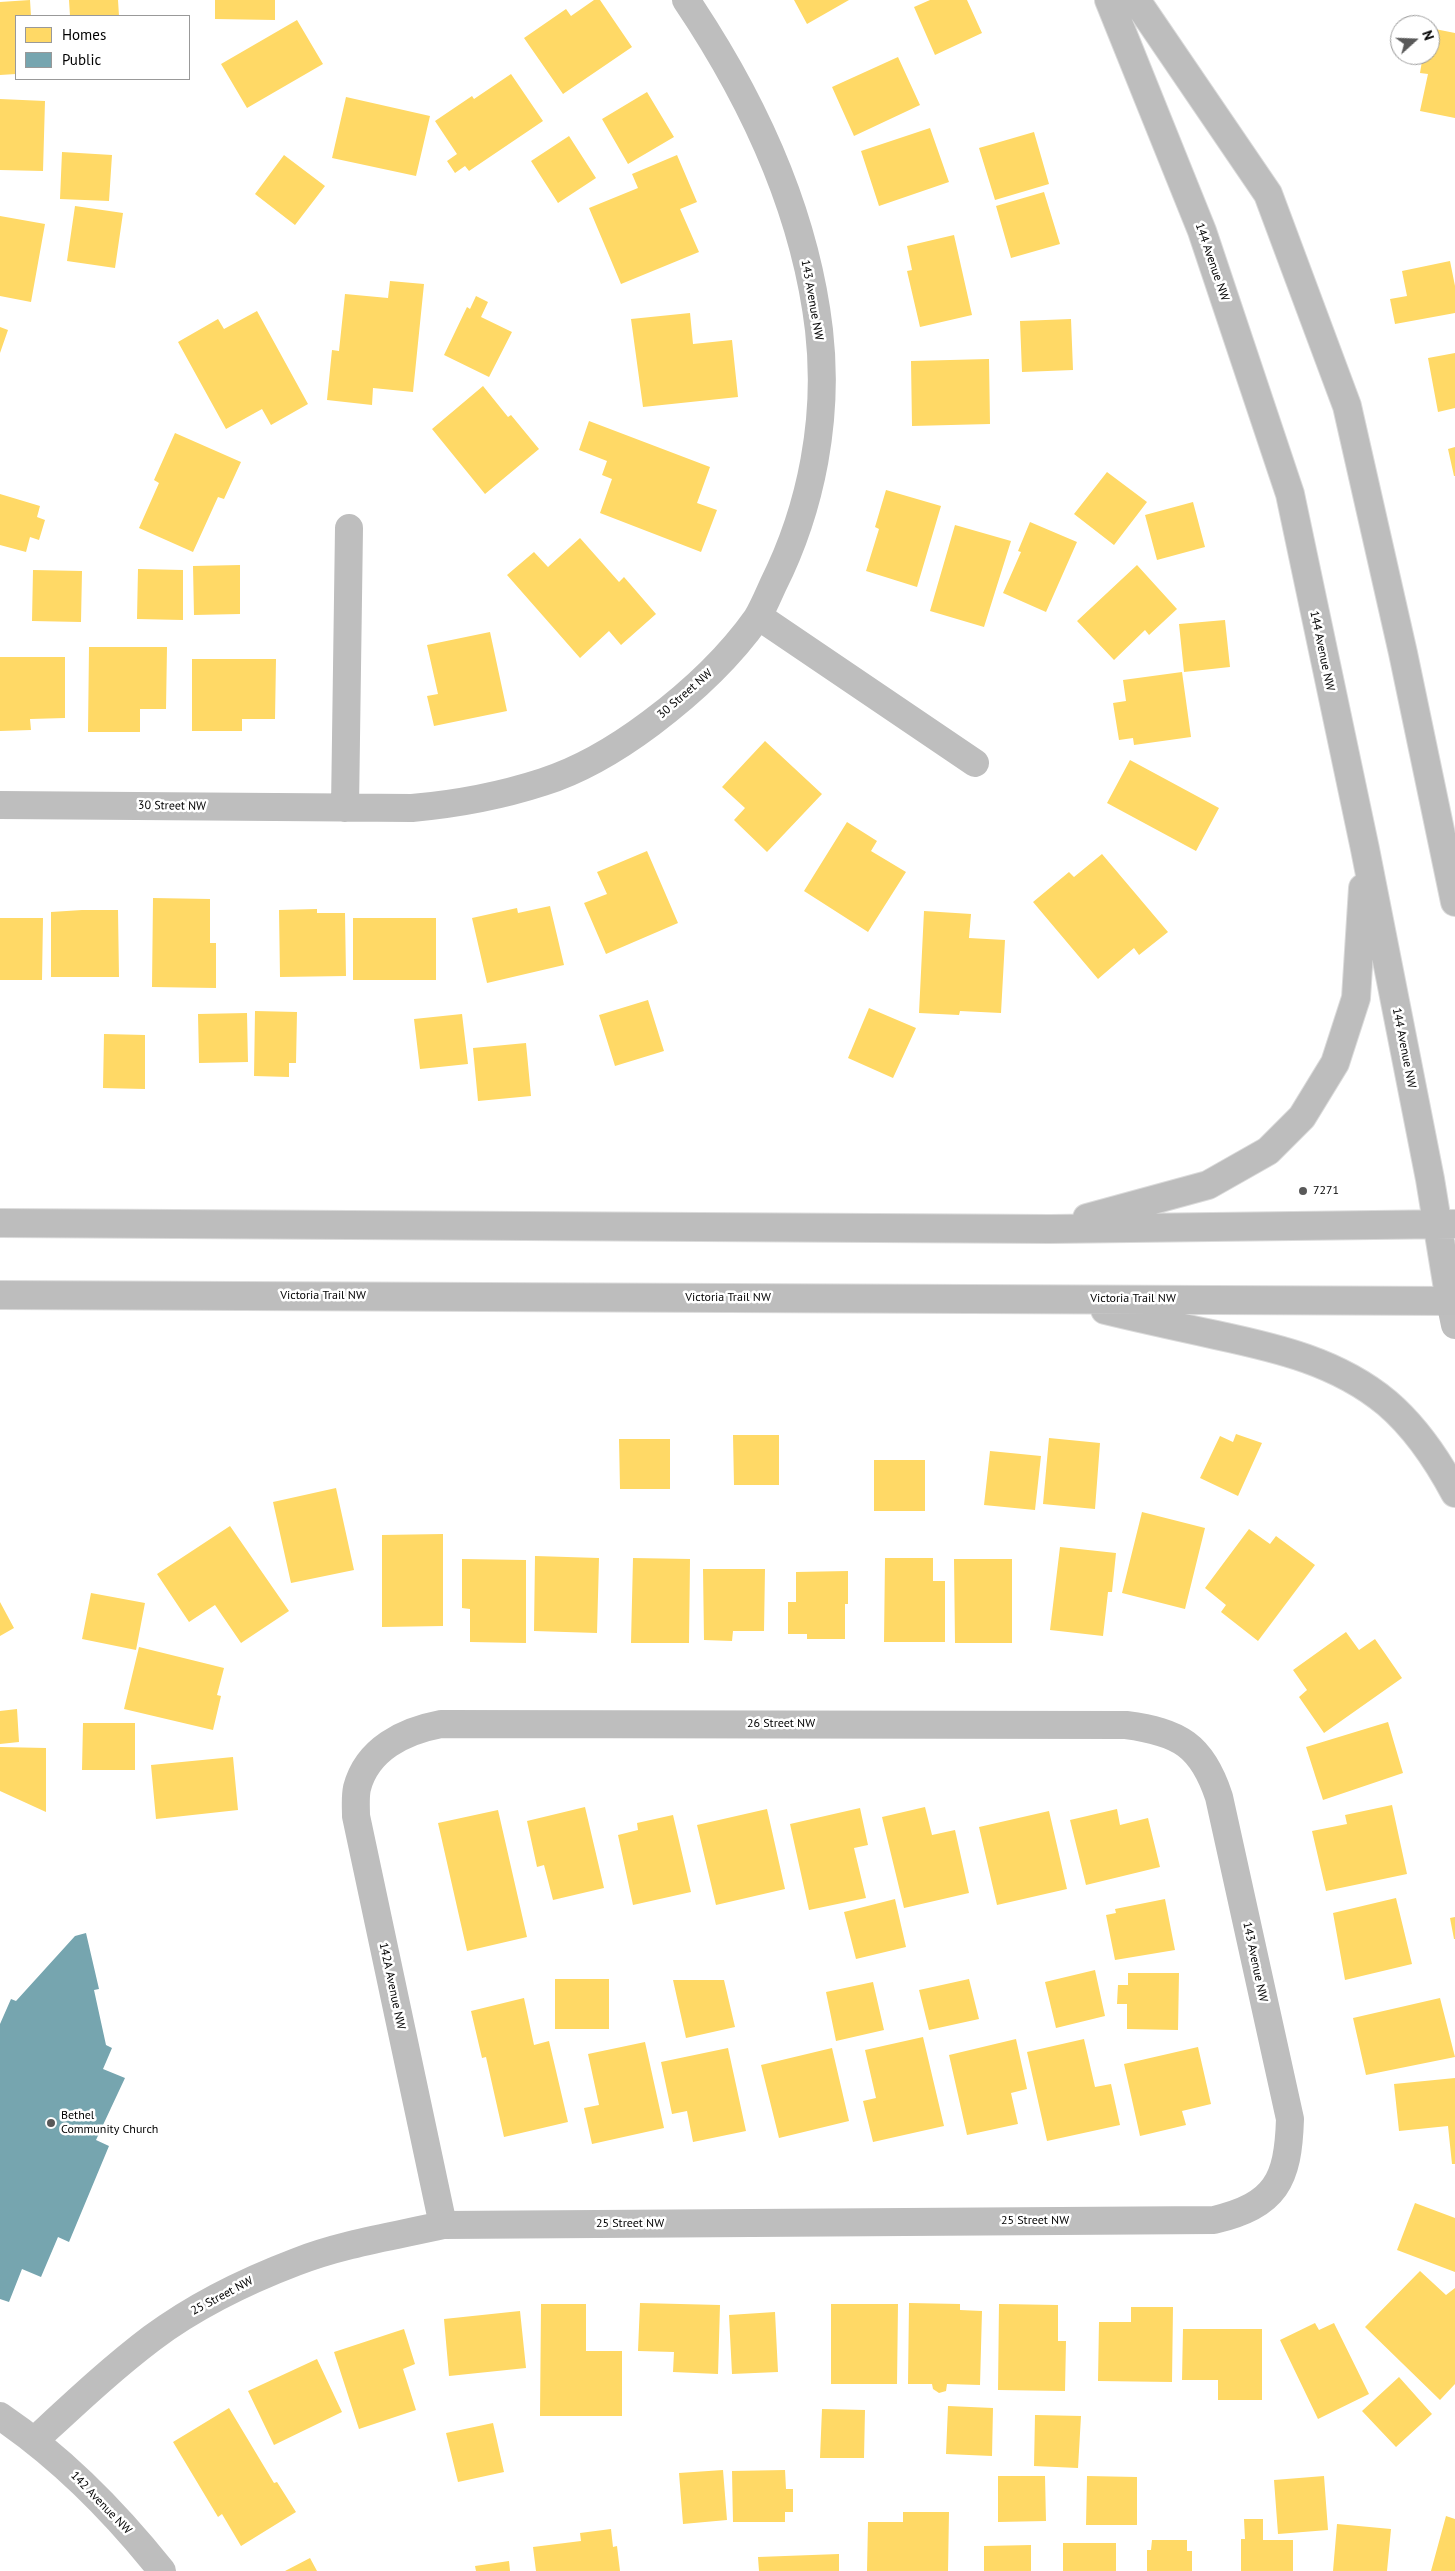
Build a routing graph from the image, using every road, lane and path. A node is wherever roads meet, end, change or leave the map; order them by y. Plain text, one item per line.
1 (686, 0) edge
2 (1109, 0) edge
3 (1136, 0) edge
4 (349, 528) dead end
5 (758, 616) junction
6 (975, 763) dead end
7 (0, 805) edge
8 (345, 808) junction
9 (1365, 849) junction
10 (1452, 880) edge
11 (1455, 902) edge
12 (0, 1223) edge
13 (1446, 1224) edge
14 (1050, 1229) junction
15 (0, 1295) edge
16 (1052, 1299) junction
17 (1453, 1309) edge
18 (1455, 1494) edge
19 (1189, 1744) joint
20 (377, 1752) joint
21 (1277, 2186) joint
22 (443, 2225) junction
23 (0, 2416) edge
24 (35, 2440) junction
25 (162, 2571) edge

1 - 5 street, 143 Avenue NW
2 - 9 main road, 144 Avenue NW
3 - 10 main road
4 - 8 street
5 - 6 street
5 - 8 street, 30 Street NW
7 - 8 street, 30 Street NW
9 - 13 main road, 144 Avenue NW
9 - 14 main road
10 - 11 main road
12 - 14 main road
13 - 14 main road
13 - 17 main road, 144 Avenue NW
15 - 16 main road, Victoria Trail NW
16 - 17 main road, Victoria Trail NW
16 - 18 main road
19 - 20 street, 26 Street NW
19 - 21 street, 143 Avenue NW
20 - 22 street, 142A Avenue NW
21 - 22 street, 25 Street NW
22 - 24 street, 25 Street NW
23 - 24 street
24 - 25 street, 142 Avenue NW

